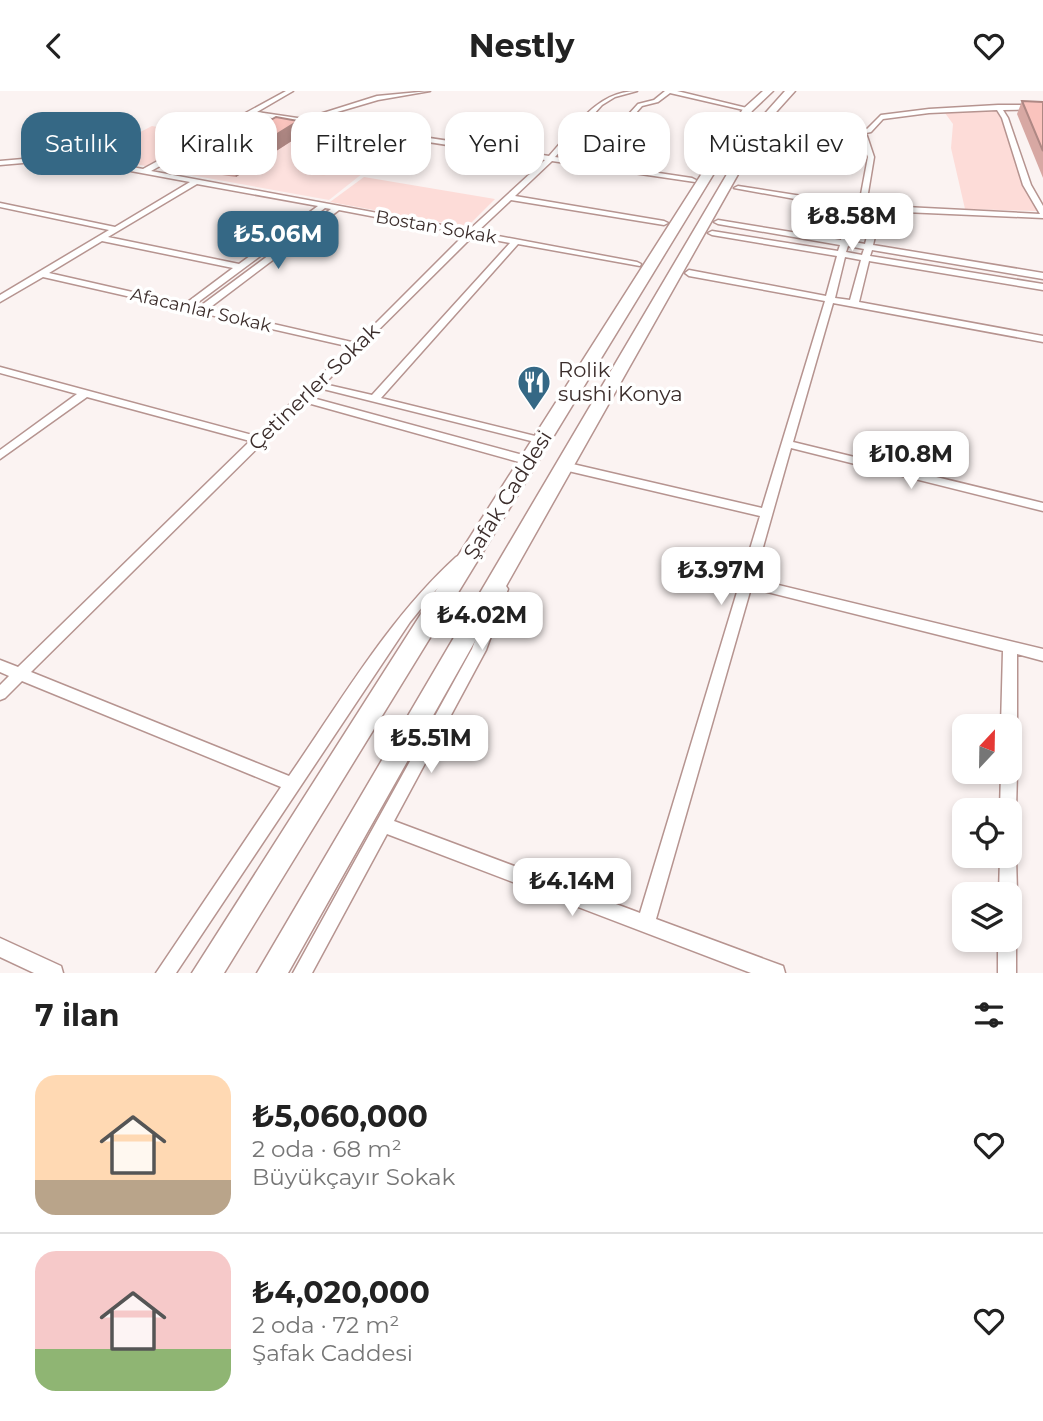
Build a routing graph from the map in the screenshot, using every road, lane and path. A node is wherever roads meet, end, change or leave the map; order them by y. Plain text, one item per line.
1 (290, 91) edge
2 (426, 91) edge
3 (634, 91) edge
4 (669, 91) edge
5 (767, 91) edge
6 (790, 91) edge
7 (998, 107) junction
8 (1043, 107) edge
9 (748, 109) junction
10 (254, 112) edge
11 (332, 112) edge
12 (633, 112) edge
13 (746, 112) edge
14 (771, 112) edge
15 (867, 131) edge
16 (431, 140) edge
17 (867, 146) edge
18 (551, 158) junction
19 (558, 159) edge
20 (0, 163) edge
21 (155, 166) edge
22 (143, 172) junction
23 (867, 172) edge
24 (659, 175) edge
25 (695, 175) edge
26 (708, 175) edge
27 (733, 175) edge
28 (744, 175) edge
29 (866, 175) edge
30 (692, 180) junction
31 (195, 182) junction
32 (738, 188) junction
33 (509, 197) junction
34 (0, 205) edge
35 (324, 206) junction
36 (858, 207) junction
37 (337, 208) junction
38 (878, 208) junction
39 (1043, 214) edge
40 (664, 223) junction
41 (715, 227) junction
42 (115, 229) junction
43 (471, 233) junction
44 (100, 238) junction
45 (516, 241) junction
46 (844, 243) junction
47 (868, 247) junction
48 (841, 254) junction
49 (866, 258) junction
50 (637, 264) junction
51 (240, 267) junction
52 (689, 273) junction
53 (43, 274) junction
54 (1043, 276) edge
55 (1043, 288) edge
56 (0, 290) edge
57 (11, 293) junction
58 (0, 299) edge
59 (830, 299) junction
60 (625, 303) junction
61 (854, 304) junction
62 (186, 307) junction
63 (654, 309) junction
64 (201, 310) junction
65 (1043, 339) edge
66 (359, 346) junction
67 (0, 370) edge
68 (317, 385) junction
69 (85, 393) junction
70 (304, 399) junction
71 (374, 399) junction
72 (258, 440) junction
73 (543, 441) junction
74 (787, 444) junction
75 (0, 456) edge
76 (530, 461) junction
77 (564, 466) junction
78 (1043, 507) edge
79 (766, 513) junction
80 (478, 543) junction
81 (512, 556) junction
82 (746, 582) junction
83 (430, 618) junction
84 (469, 631) junction
85 (1010, 647) junction
86 (1043, 656) edge
87 (0, 666) edge
88 (21, 674) junction
89 (0, 694) edge
90 (1009, 714) edge
91 (291, 784) junction
92 (383, 825) junction
93 (645, 925) junction
94 (0, 947) edge
95 (1007, 952) edge
96 (54, 973) edge
97 (165, 973) edge
98 (207, 973) edge
99 (272, 973) edge
100 (302, 973) edge
101 (776, 973) edge
102 (1007, 973) edge

1 - 10 street
2 - 11 street
3 - 18 street, Çetinerler Sokak
4 - 9 street
4 - 12 street
5 - 9 main road, Şafak Caddesi
6 - 14 main road, Şafak Caddesi
7 - 8 street
7 - 15 street
7 - 39 street
9 - 13 main road, Şafak Caddesi
16 - 18 street
17 - 23 street
18 - 19 street
18 - 33 street, Çetinerler Sokak
20 - 22 street, Bostan Sokak
21 - 22 street
22 - 31 street, Bostan Sokak
24 - 30 street
25 - 30 main road
26 - 60 main road, Şafak Caddesi
27 - 63 main road, Şafak Caddesi
28 - 32 main road
29 - 36 street
30 - 40 main road
31 - 35 street, Bostan Sokak
31 - 42 street
32 - 36 street
32 - 41 main road
33 - 40 street
33 - 43 street, Çetinerler Sokak
34 - 42 street
35 - 37 street, Bostan Sokak
35 - 51 street
36 - 38 street
36 - 46 street
37 - 43 street, Bostan Sokak
37 - 64 street
38 - 39 street
38 - 47 street
40 - 50 main road
41 - 46 street
41 - 48 street
41 - 52 main road
42 - 44 street
43 - 45 street, Bostan Sokak
43 - 66 street, Çetinerler Sokak
44 - 51 street
44 - 53 street
45 - 50 street, Bostan Sokak
45 - 71 street
46 - 47 street
46 - 48 street
47 - 49 street
47 - 54 street
48 - 49 street
48 - 59 street
49 - 55 street
49 - 61 street
50 - 60 main road
51 - 62 street
52 - 59 street
52 - 63 main road
53 - 57 street
53 - 62 street, Afacanlar Sokak
56 - 57 street
57 - 58 street
59 - 61 street
59 - 74 street
60 - 73 main road, Şafak Caddesi
61 - 65 street
62 - 64 street, Afacanlar Sokak
63 - 77 main road, Şafak Caddesi
64 - 66 street, Afacanlar Sokak
66 - 68 street, Çetinerler Sokak
67 - 69 street
68 - 70 street, Çetinerler Sokak
68 - 71 street
69 - 72 street
69 - 75 street
70 - 72 street, Çetinerler Sokak
70 - 76 street
71 - 73 street
72 - 88 street, Çetinerler Sokak
73 - 76 main road, Şafak Caddesi
74 - 78 street
74 - 79 street
76 - 80 main road, Şafak Caddesi
77 - 79 street
77 - 81 main road, Şafak Caddesi
79 - 82 street
80 - 83 main road, Şafak Caddesi
80 - 91 street
81 - 84 main road, Şafak Caddesi
81 - 92 street
82 - 85 street
82 - 93 street
83 - 84 main road
83 - 98 main road, Şafak Caddesi
84 - 99 main road, Şafak Caddesi
85 - 86 street
85 - 90 street
87 - 88 street
88 - 89 street, Çetinerler Sokak
88 - 91 street
91 - 97 street
92 - 93 street
92 - 100 street
93 - 101 street
94 - 96 street
95 - 102 street

